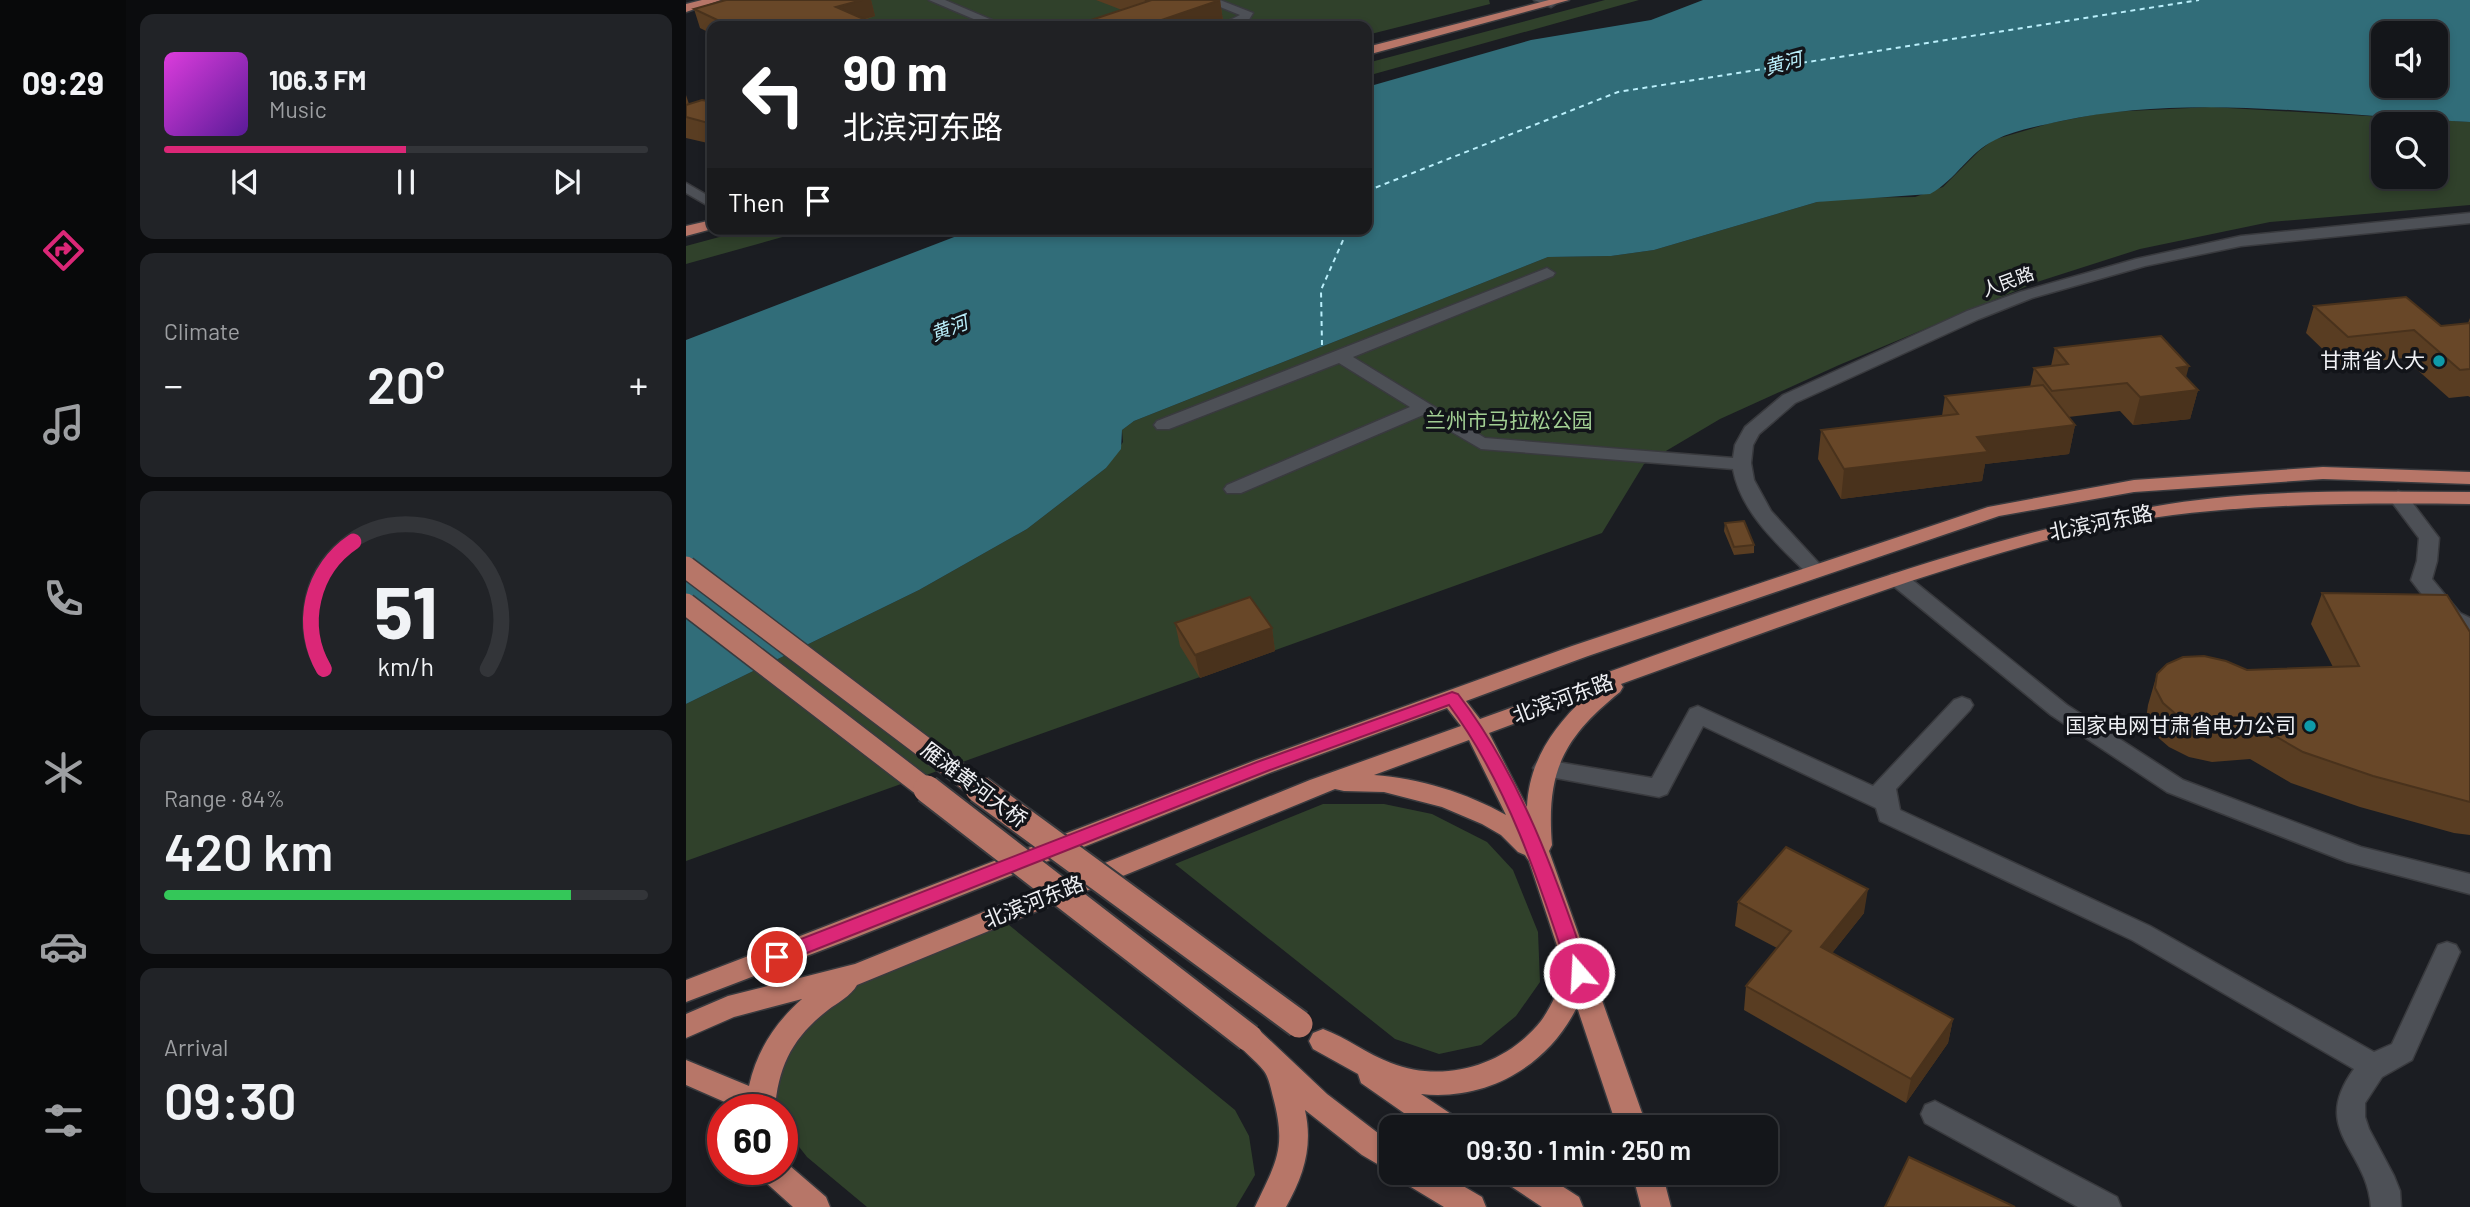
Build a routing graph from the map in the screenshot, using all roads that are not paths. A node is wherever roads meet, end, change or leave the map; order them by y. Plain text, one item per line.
1 (715, 0) edge
2 (1209, 0) edge
3 (1523, 0) edge
4 (941, 1) edge
5 (1551, 1) edge
6 (686, 8) edge
7 (988, 21) edge
8 (1240, 21) edge
9 (1372, 39) edge
10 (1372, 50) edge
11 (686, 187) edge
12 (707, 201) edge
13 (707, 211) edge
14 (686, 217) edge
15 (2470, 218) edge
16 (707, 225) edge
17 (686, 231) edge
18 (1547, 273) dead end
19 (1340, 356) junction
20 (1423, 408) junction
21 (1163, 425) dead end
22 (1742, 464) junction
23 (2470, 478) edge
24 (1234, 489) dead end
25 (2398, 496) junction
26 (2470, 498) edge
27 (686, 567) edge
28 (1816, 572) junction
29 (1898, 579) junction
30 (686, 604) edge
31 (2470, 627) edge
32 (1628, 675) junction
33 (1452, 698) junction
34 (1962, 705) dead end
35 (1476, 730) junction
36 (1545, 768) junction
37 (1318, 786) junction
38 (1887, 803) junction
39 (1541, 861) junction
40 (2470, 884) edge
41 (2447, 952) dead end
42 (1579, 973) junction
43 (859, 974) junction
44 (686, 990) edge
45 (686, 1027) edge
46 (1323, 1041) junction
47 (2372, 1065) junction
48 (1279, 1068) junction
49 (686, 1072) edge
50 (733, 1094) edge
51 (762, 1094) edge
52 (1935, 1114) dead end
53 (1430, 1115) edge
54 (1628, 1115) edge
55 (1379, 1151) edge
56 (790, 1185) edge
57 (1434, 1185) edge
58 (1534, 1185) edge
59 (1650, 1185) edge
60 (815, 1207) edge
61 (1270, 1207) edge
62 (1471, 1207) edge
63 (1568, 1207) edge
64 (1656, 1207) edge
65 (2106, 1207) edge
66 (2386, 1207) edge

1 - 6 main road
2 - 8 street
3 - 9 main road
4 - 7 street
5 - 10 main road
11 - 12 street
13 - 14 main road
15 - 22 street, 人民路
16 - 17 main road
18 - 19 street
19 - 20 street
19 - 21 street
20 - 22 street
20 - 24 street
22 - 28 street
23 - 28 main road, 北滨河东路
25 - 26 main road, 北滨河东路
25 - 29 main road, 北滨河东路
25 - 31 street
27 - 46 main road, 雁滩黄河大桥, bridge
28 - 33 main road, 北滨河东路
29 - 32 main road, 北滨河东路
29 - 40 street
30 - 48 main road, 雁滩黄河大桥, bridge
32 - 35 main road, 北滨河东路
32 - 36 main road
33 - 35 main road
33 - 44 main road, 北滨河东路
34 - 38 street
35 - 37 main road, 北滨河东路
35 - 39 main road
36 - 38 street
36 - 39 main road
37 - 39 main road
37 - 43 main road, 北滨河东路
38 - 47 street
39 - 42 main road
41 - 47 street
42 - 46 main road
42 - 54 main road
43 - 45 main road, 北滨河东路
43 - 51 main road
46 - 53 main road
47 - 66 street
48 - 55 main road, 雁滩黄河大桥
48 - 61 main road
49 - 50 main road
52 - 65 street
56 - 60 main road
57 - 62 main road
58 - 63 main road
59 - 64 main road

